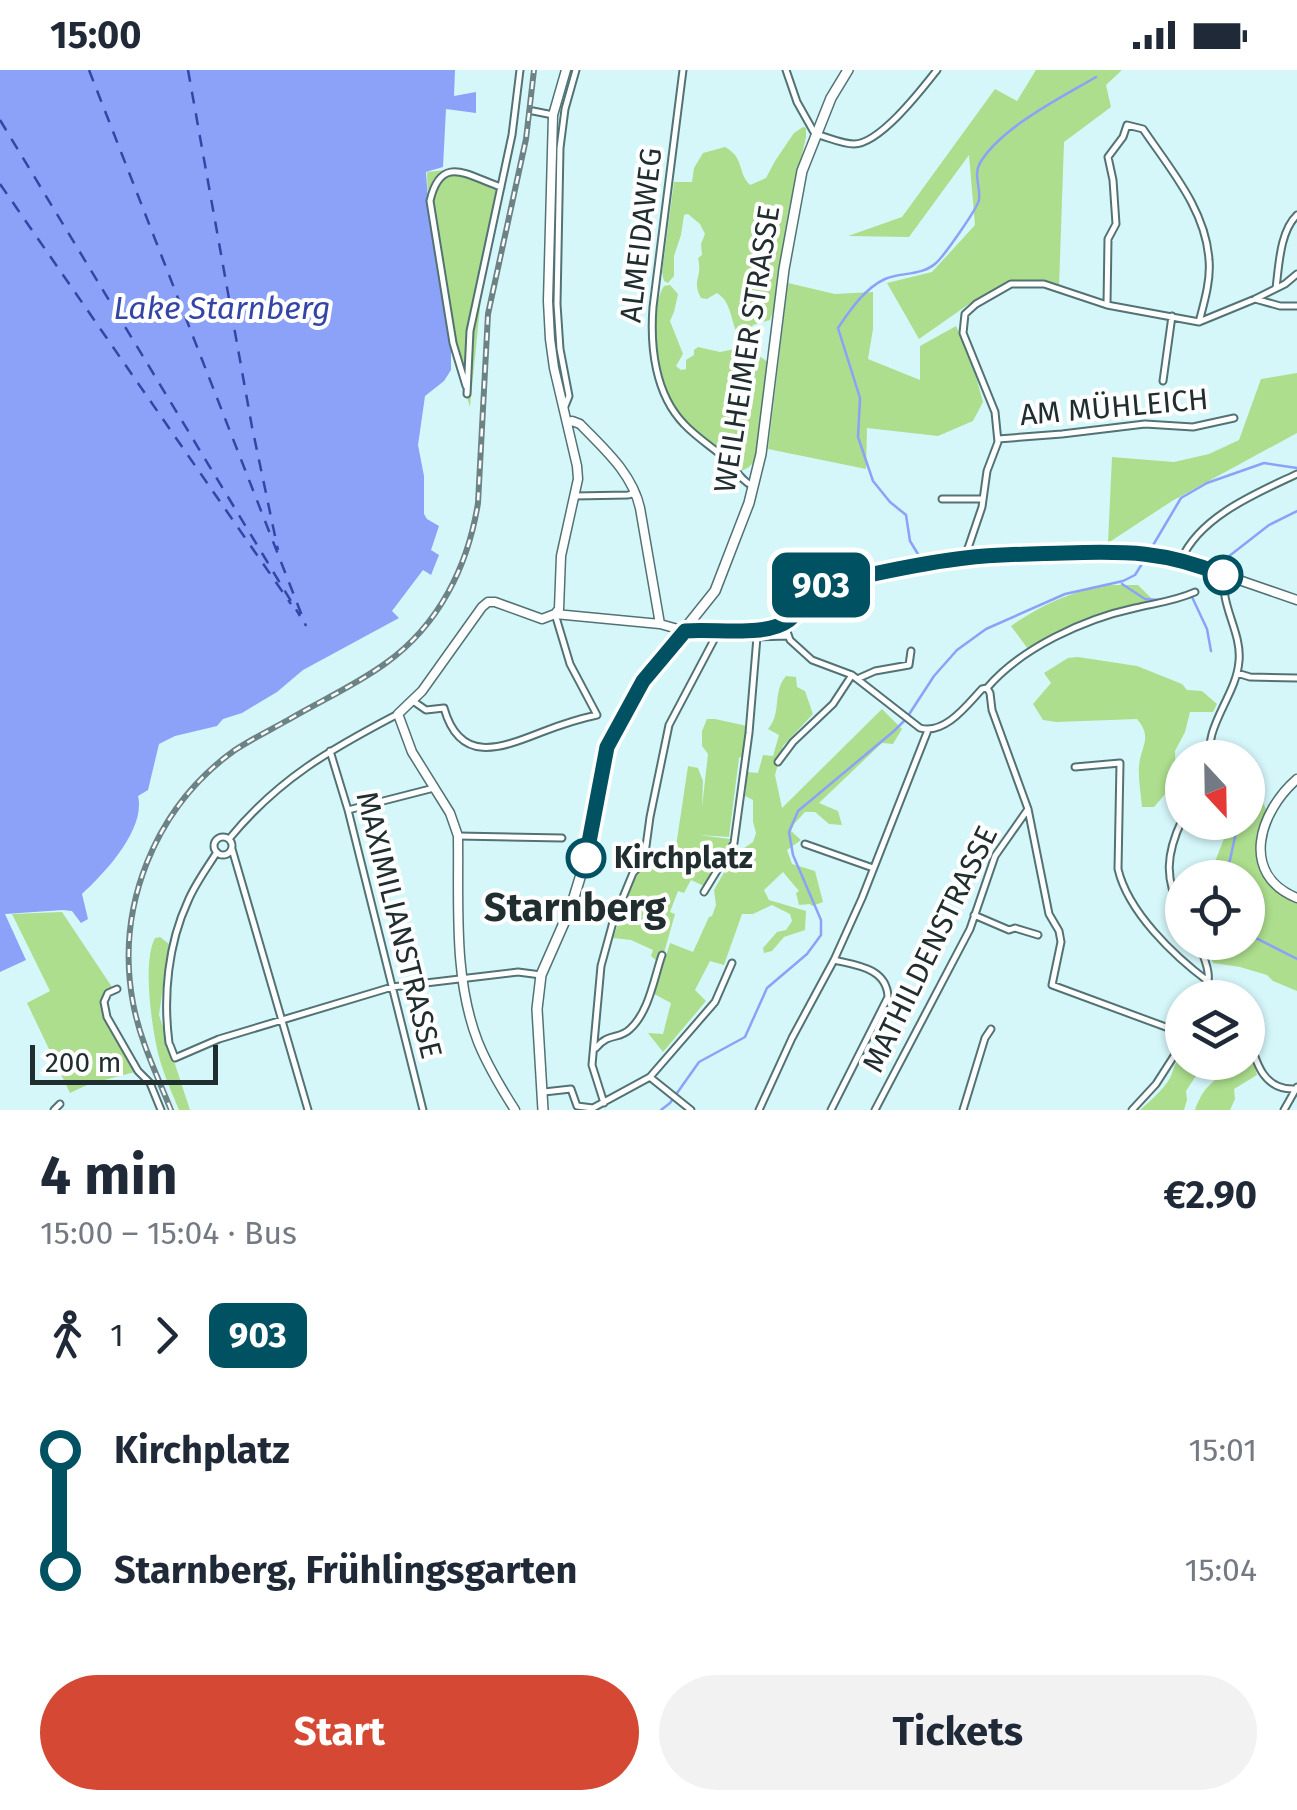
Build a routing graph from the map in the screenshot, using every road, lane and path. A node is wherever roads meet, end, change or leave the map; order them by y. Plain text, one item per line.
1 (520, 70) edge
2 (566, 70) edge
3 (576, 70) edge
4 (684, 70) edge
5 (786, 70) edge
6 (848, 70) edge
7 (937, 70) edge
8 (533, 111) dead end
9 (553, 116) junction
10 (815, 134) junction
11 (501, 187) junction
12 (1297, 215) edge
13 (1297, 274) edge
14 (1276, 288) junction
15 (1256, 299) junction
16 (1107, 305) junction
17 (1297, 306) edge
18 (1172, 316) junction
19 (1199, 322) junction
20 (1163, 382) dead end
21 (564, 409) junction
22 (1234, 418) dead end
23 (567, 423) junction
24 (998, 438) junction
25 (1297, 474) edge
26 (754, 486) junction
27 (636, 493) junction
28 (574, 496) junction
29 (942, 499) dead end
30 (983, 499) junction
31 (965, 558) junction
32 (1180, 560) junction
33 (1225, 576) junction
34 (1196, 592) dead end
35 (1293, 599) edge
36 (555, 614) junction
37 (784, 623) junction
38 (660, 624) junction
39 (685, 631) junction
40 (788, 636) junction
41 (757, 637) junction
42 (910, 651) dead end
43 (1237, 672) junction
44 (855, 677) junction
45 (1297, 678) edge
46 (987, 688) junction
47 (414, 701) junction
48 (398, 714) junction
49 (928, 730) junction
50 (1211, 740) edge
51 (330, 751) junction
52 (778, 762) dead end
53 (1075, 767) dead end
54 (1297, 779) edge
55 (434, 788) junction
56 (1028, 809) junction
57 (348, 810) junction
58 (458, 836) junction
59 (562, 838) dead end
60 (229, 839) junction
61 (805, 844) dead end
62 (232, 848) junction
63 (217, 852) junction
64 (873, 868) junction
65 (704, 892) dead end
66 (1297, 898) edge
67 (974, 915) junction
68 (1038, 935) dead end
69 (662, 955) dead end
70 (834, 960) junction
71 (732, 963) dead end
72 (540, 975) junction
73 (462, 979) junction
74 (1206, 980) edge
75 (392, 987) junction
76 (117, 989) dead end
77 (282, 1020) junction
78 (1165, 1028) edge
79 (991, 1030) dead end
80 (595, 1049) junction
81 (1165, 1070) edge
82 (650, 1077) junction
83 (1265, 1078) edge
84 (1296, 1088) edge
85 (544, 1092) junction
86 (604, 1103) junction
87 (60, 1104) dead end
88 (54, 1110) edge
89 (161, 1110) edge
90 (308, 1110) edge
91 (423, 1110) edge
92 (515, 1110) edge
93 (543, 1110) edge
94 (691, 1110) edge
95 (759, 1110) edge
96 (831, 1110) edge
97 (875, 1110) edge
98 (963, 1110) edge
99 (1132, 1110) edge
100 (1284, 1110) edge

1 - 11 street
2 - 9 street
3 - 21 street
4 - 26 street, ALMEIDAWEG
5 - 10 street
6 - 10 main road, WEILHEIMER STRASSE
7 - 10 street
8 - 9 street
9 - 21 street
10 - 26 main road, WEILHEIMER STRASSE
11 - 11 street
12 - 14 street
13 - 14 street
14 - 15 street
15 - 17 street
15 - 19 street
16 - 18 street
16 - 19 street
16 - 24 street
18 - 19 street
18 - 20 street
21 - 23 street
22 - 24 street, AM MÜHLEICH
23 - 27 street
23 - 28 street
24 - 30 street
25 - 32 street
26 - 39 main road, WEILHEIMER STRASSE
27 - 28 street
27 - 38 street
28 - 36 street
29 - 30 street
30 - 31 street
31 - 32 street
31 - 37 street
32 - 33 street
33 - 35 street
33 - 43 street
34 - 46 street
36 - 38 street
36 - 47 street
36 - 47 street
37 - 39 street
37 - 40 street
38 - 39 street
39 - 72 main road, WEILHEIMER STRASSE
40 - 41 street
40 - 44 street
41 - 65 street
41 - 80 street
42 - 44 street
43 - 45 street
43 - 50 street
44 - 49 street
44 - 52 street
46 - 49 street
46 - 56 street
47 - 48 street
48 - 51 street
48 - 55 street
49 - 64 street
51 - 57 street, MAXIMILIANSTRASSE
51 - 60 street
53 - 74 street
54 - 66 street
55 - 57 street
55 - 58 street
56 - 67 street, MATHILDENSTRASSE
56 - 78 street
57 - 75 street, MAXIMILIANSTRASSE
58 - 59 street
58 - 73 street
60 - 62 street
60 - 63 street
61 - 64 street
62 - 63 street
62 - 77 street
63 - 77 street
64 - 70 street
67 - 68 street
67 - 97 street, MATHILDENSTRASSE
69 - 80 street
70 - 95 street
70 - 96 street
71 - 82 street
72 - 73 street
72 - 85 main road
73 - 75 street
73 - 92 street
75 - 77 street
75 - 91 street, MAXIMILIANSTRASSE
76 - 89 street
77 - 90 street
79 - 98 street
80 - 86 street
81 - 99 street
82 - 86 street
82 - 94 street
83 - 84 street
84 - 100 street
85 - 86 street
85 - 93 main road
87 - 88 street

